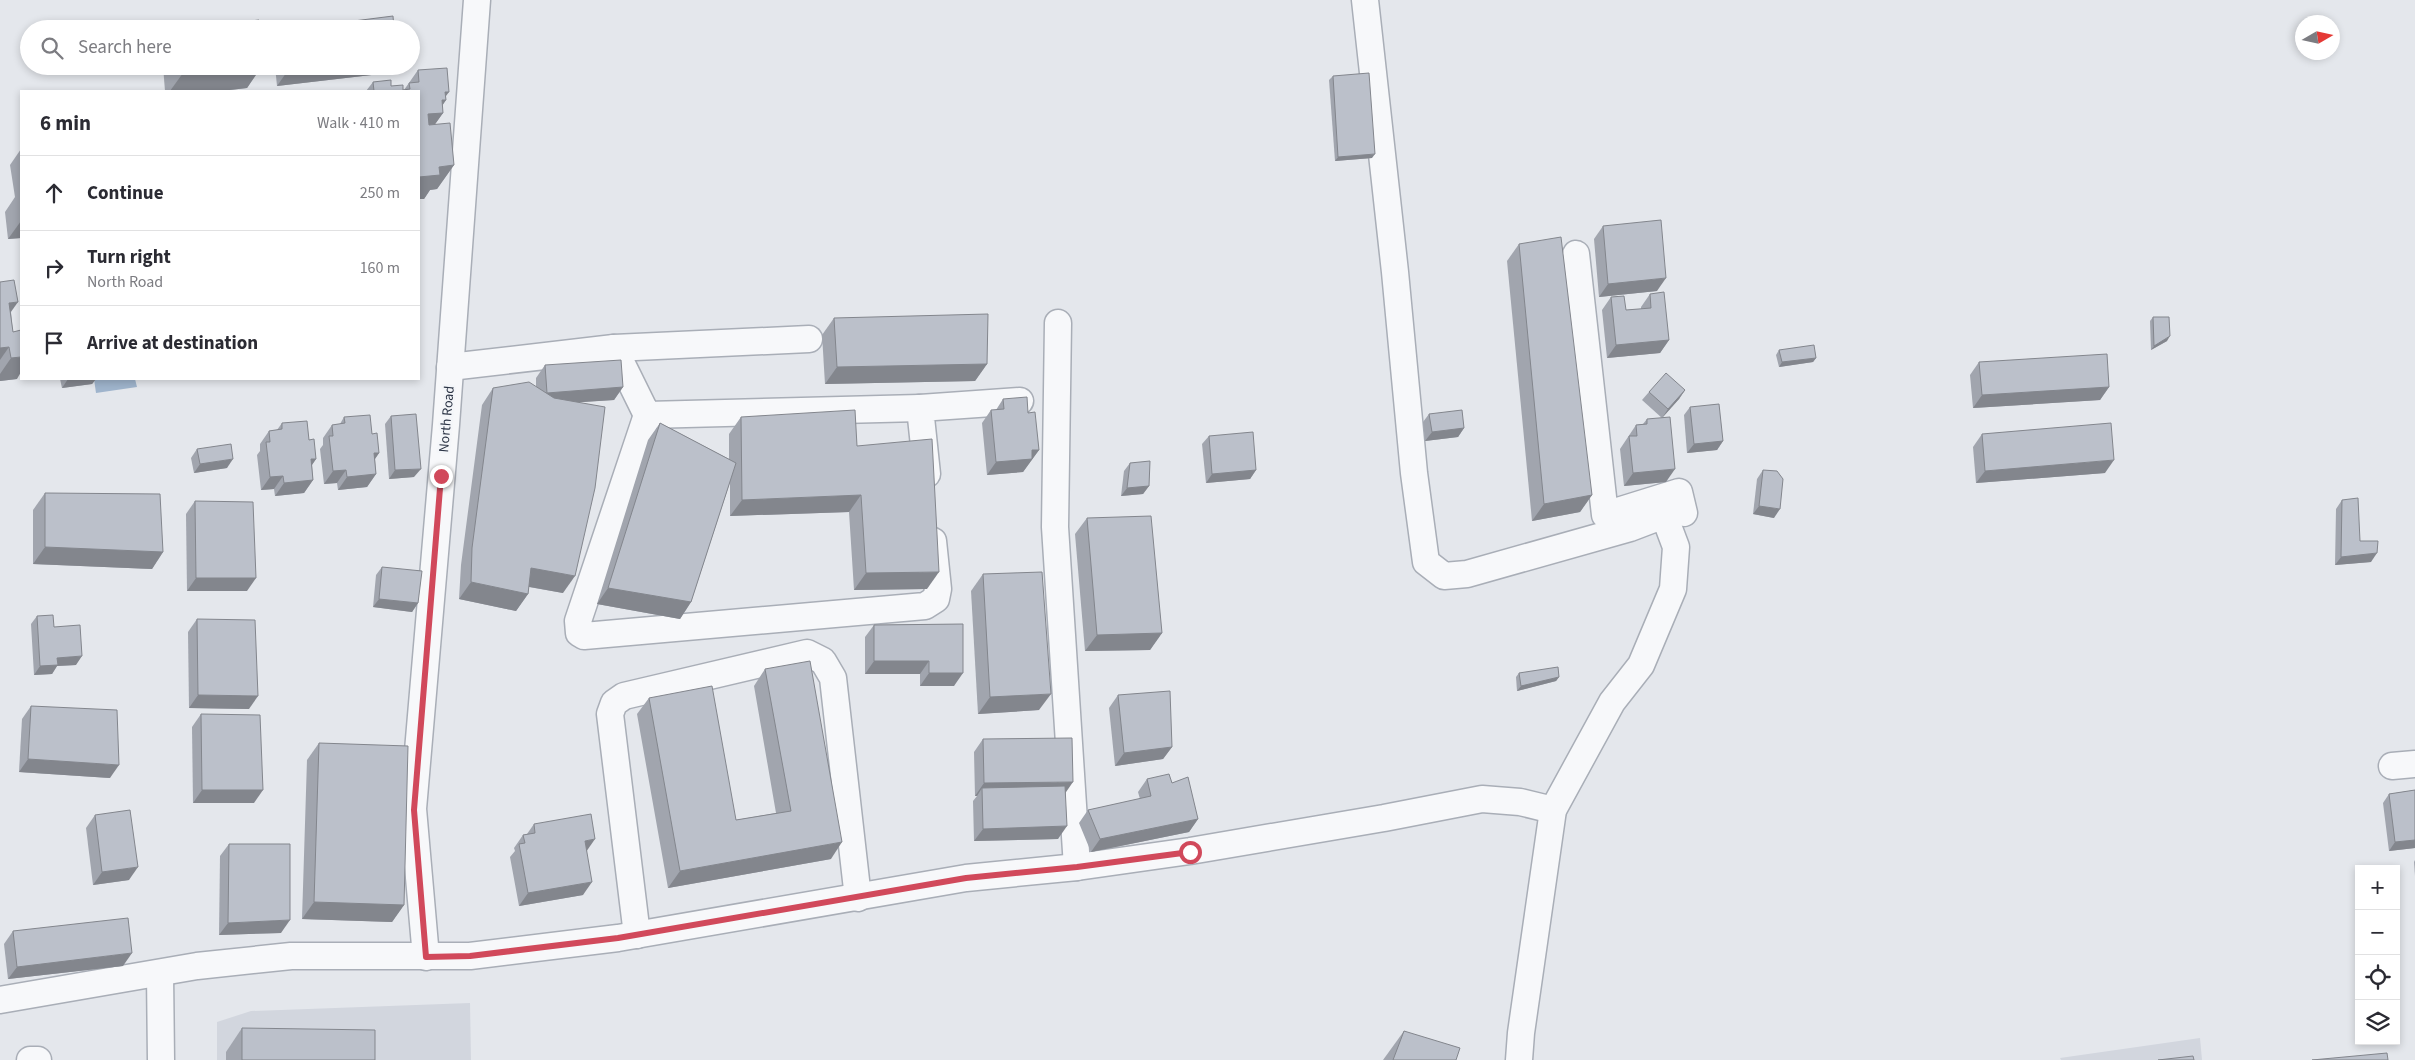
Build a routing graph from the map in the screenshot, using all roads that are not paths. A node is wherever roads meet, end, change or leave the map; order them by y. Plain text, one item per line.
1 (477, 0) edge
2 (1365, 0) edge
3 (1576, 254) dead end
4 (1058, 323) dead end
5 (809, 339) dead end
6 (614, 348) junction
7 (450, 367) junction
8 (1020, 401) edge
9 (920, 408) junction
10 (646, 415) junction
11 (1684, 513) dead end
12 (1553, 810) junction
13 (1077, 867) junction
14 (858, 898) junction
15 (637, 935) junction
16 (426, 957) junction
17 (160, 974) junction
18 (0, 1000) edge
19 (30, 1060) edge
20 (38, 1060) edge
21 (160, 1060) edge
22 (1519, 1060) edge

1 - 7 street, North Road
2 - 12 street
3 - 11 street
4 - 13 street
5 - 6 street
6 - 7 street
6 - 10 street
7 - 16 street, North Road
8 - 9 street
9 - 10 street
9 - 10 street
12 - 13 street
12 - 22 street
13 - 14 street
14 - 15 street
14 - 15 street
15 - 16 street
16 - 17 street
17 - 18 street
17 - 21 street
19 - 20 street

